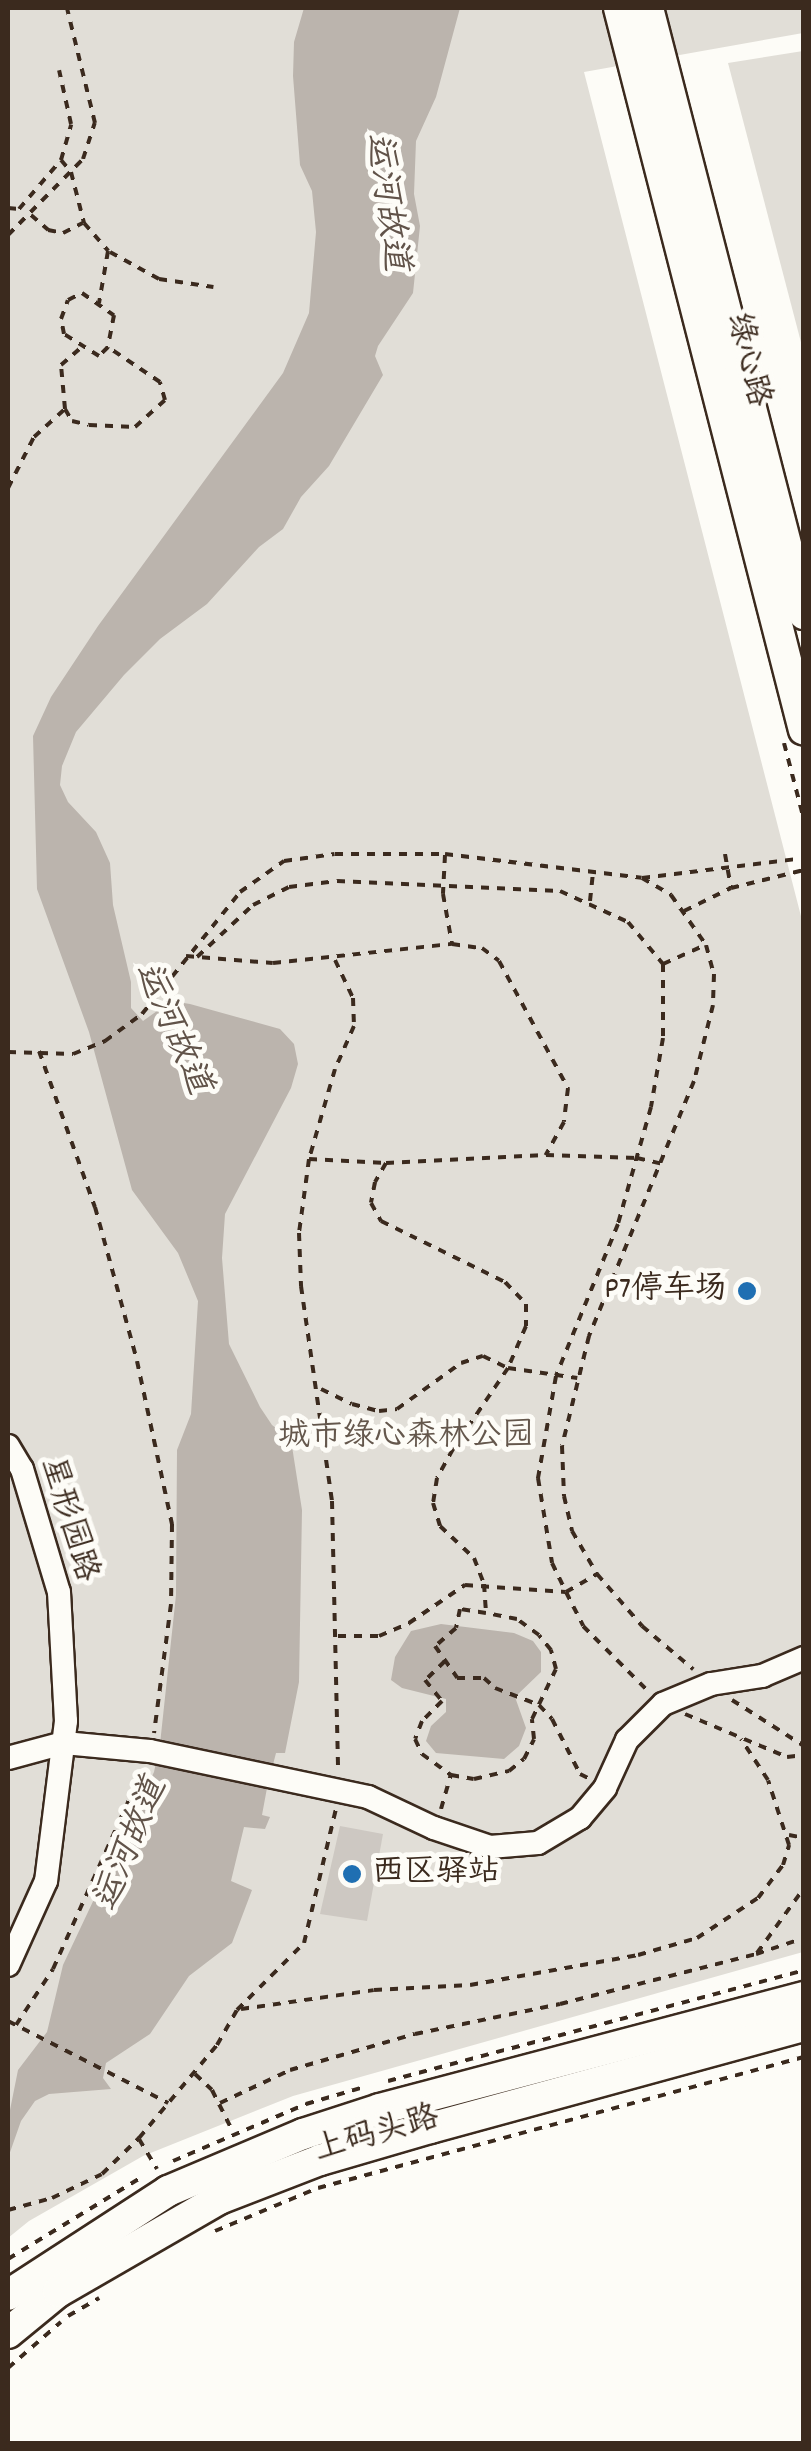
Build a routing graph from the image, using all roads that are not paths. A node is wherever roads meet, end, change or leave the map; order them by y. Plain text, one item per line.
1 (619, 8) edge
2 (648, 8) edge
3 (804, 614) edge
4 (804, 730) edge
5 (8, 1446) edge
6 (804, 1658) edge
7 (64, 1742) junction
8 (8, 1758) edge
9 (8, 1965) edge
10 (804, 1997) edge
11 (804, 2026) edge
12 (302, 2134) junction
13 (320, 2160) junction
14 (130, 2230) junction
15 (8, 2295) edge
16 (8, 2333) edge

1 - 4 main road, 绿心路
2 - 3 main road, 绿心路
5 - 7 street, 星形园路
6 - 7 street
7 - 8 street
7 - 9 street, 星形园路
10 - 12 main road, 上码头路
11 - 13 main road, 上码头路
12 - 13 main road
12 - 14 main road, 上码头路
13 - 14 main road, 上码头路
14 - 15 main road, 上码头路
14 - 16 main road, 上码头路

